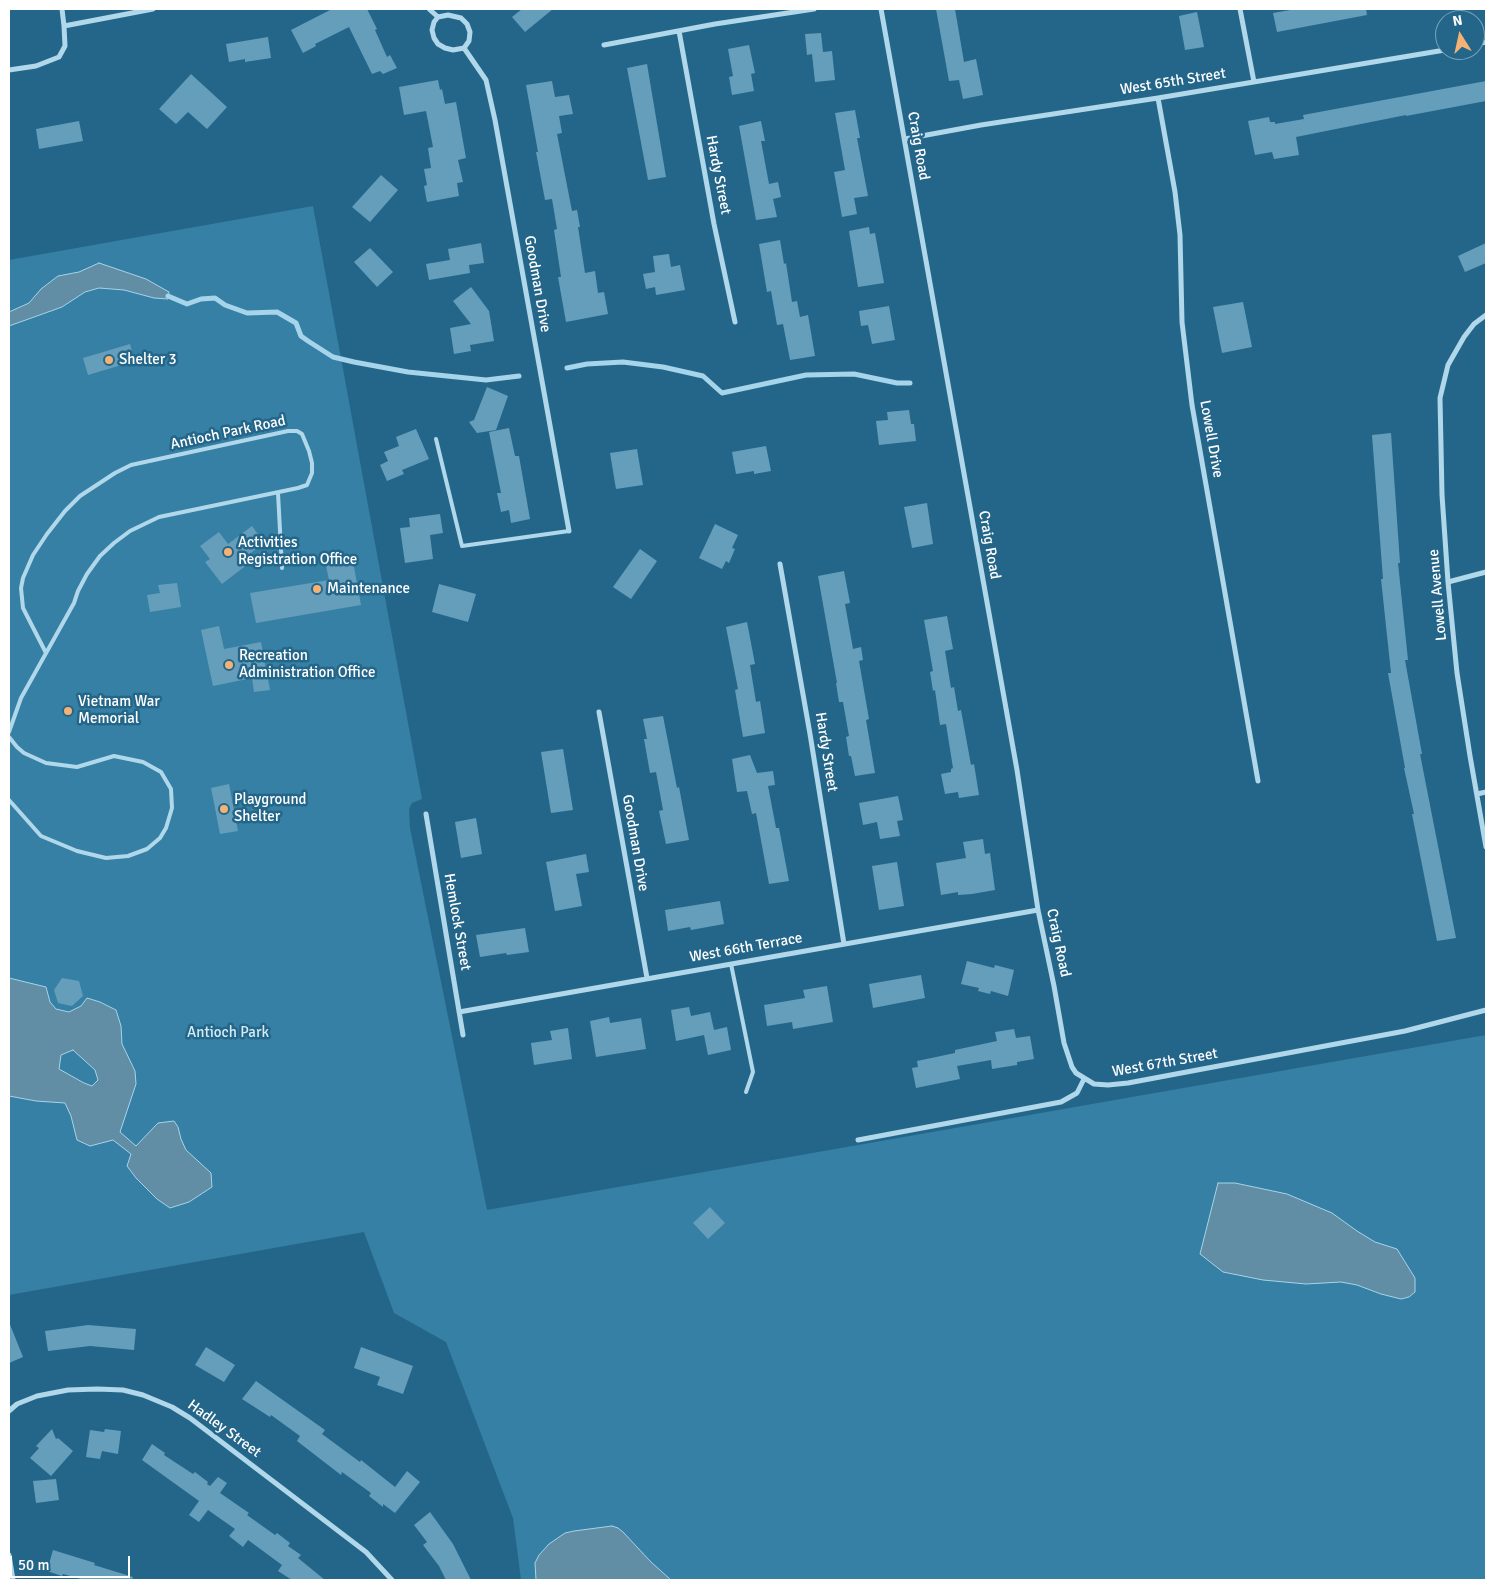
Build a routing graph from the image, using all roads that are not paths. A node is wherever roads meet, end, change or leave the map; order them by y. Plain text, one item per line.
1 (62, 9) edge
2 (154, 9) edge
3 (429, 9) edge
4 (814, 9) edge
5 (881, 9) edge
6 (1240, 9) edge
7 (438, 17) junction
8 (64, 26) junction
9 (679, 32) junction
10 (604, 45) dead end
11 (464, 48) junction
12 (1435, 52) edge
13 (9, 70) edge
14 (1254, 82) junction
15 (1158, 98) junction
16 (905, 139) junction
17 (1486, 315) edge
18 (735, 322) dead end
19 (436, 439) dead end
20 (278, 493) junction
21 (569, 531) joint
22 (780, 564) dead end
23 (282, 568) dead end
24 (1486, 572) edge
25 (1448, 582) junction
26 (46, 654) junction
27 (599, 712) dead end
28 (9, 732) edge
29 (9, 737) edge
30 (1258, 781) dead end
31 (1486, 792) edge
32 (1476, 794) junction
33 (9, 800) edge
34 (426, 814) dead end
35 (1486, 847) edge
36 (1038, 910) junction
37 (844, 944) junction
38 (732, 964) junction
39 (647, 978) junction
40 (1486, 1010) edge
41 (459, 1012) junction
42 (463, 1035) dead end
43 (1084, 1079) junction
44 (746, 1092) dead end
45 (858, 1140) dead end
46 (9, 1411) edge
47 (9, 1555) edge
48 (13, 1580) edge
49 (392, 1580) edge

1 - 8 street
2 - 8 street
3 - 7 street
4 - 9 street
5 - 16 street, Craig Road
6 - 14 street
7 - 11 street
7 - 11 street
8 - 13 street
9 - 10 street
9 - 18 street, Hardy Street
11 - 21 street, Goodman Drive
12 - 14 street, West 65th Street
14 - 15 street, West 65th Street
15 - 16 street, West 65th Street
15 - 30 street, Lowell Drive
16 - 36 street, Craig Road
17 - 25 street, Lowell Avenue
19 - 21 lane
20 - 23 lane
20 - 26 lane, Antioch Park Road
20 - 26 lane, Antioch Park Road
22 - 37 street, Hardy Street
24 - 25 street
25 - 32 street, Lowell Avenue
26 - 28 lane, Antioch Park Road
27 - 39 street, Goodman Drive
29 - 33 lane
31 - 32 street
32 - 35 street, Lowell Avenue
34 - 41 street, Hemlock Street
36 - 37 street, West 66th Terrace
36 - 43 street, Craig Road
37 - 38 street, West 66th Terrace
38 - 39 street, West 66th Terrace
38 - 44 lane
39 - 41 street, West 66th Terrace
40 - 43 street, West 67th Street
41 - 42 street, Hemlock Street
43 - 45 street
46 - 49 street, Hadley Street
47 - 48 street

